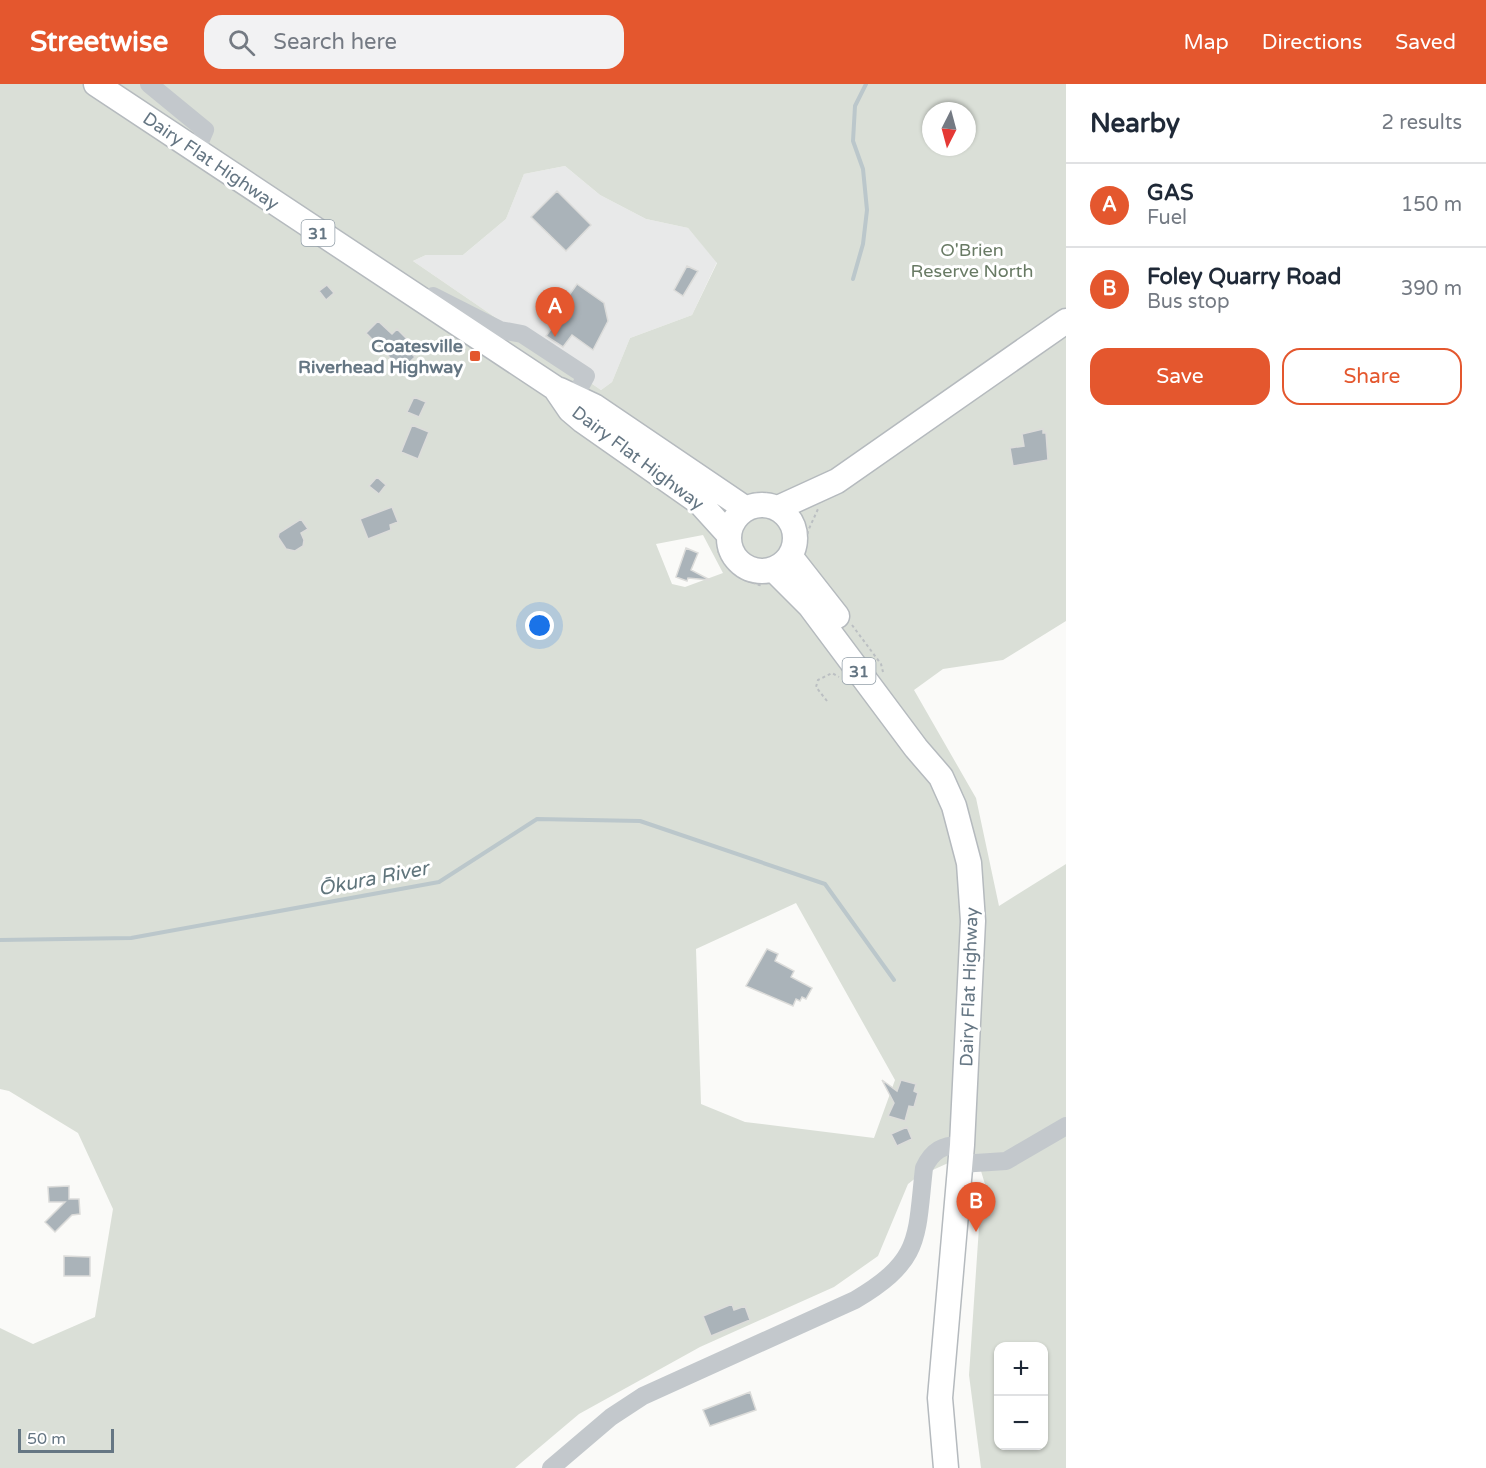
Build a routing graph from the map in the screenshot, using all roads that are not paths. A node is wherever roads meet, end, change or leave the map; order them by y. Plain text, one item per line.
1 (96, 84) edge
2 (149, 84) edge
3 (196, 152) junction
4 (406, 291) junction
5 (1066, 321) edge
6 (538, 344) junction
7 (523, 366) junction
8 (565, 392) junction
9 (748, 501) junction
10 (782, 508) junction
11 (729, 535) junction
12 (782, 563) junction
13 (1066, 1126) edge
14 (961, 1154) junction
15 (551, 1468) edge
16 (946, 1468) edge

1 - 3 main road, Dairy Flat Highway / 31
2 - 3 street
3 - 4 main road, Dairy Flat Highway / 31
4 - 6 street
4 - 7 main road, Dairy Flat Highway / 31
5 - 10 main road
6 - 7 street
6 - 8 street
7 - 8 main road, Dairy Flat Highway / 31
8 - 9 main road
8 - 11 main road, Dairy Flat Highway / 31
9 - 10 main road
9 - 11 main road
10 - 12 main road
11 - 12 main road
12 - 14 main road, Dairy Flat Highway
13 - 14 street
14 - 15 street
14 - 16 main road, Dairy Flat Highway

